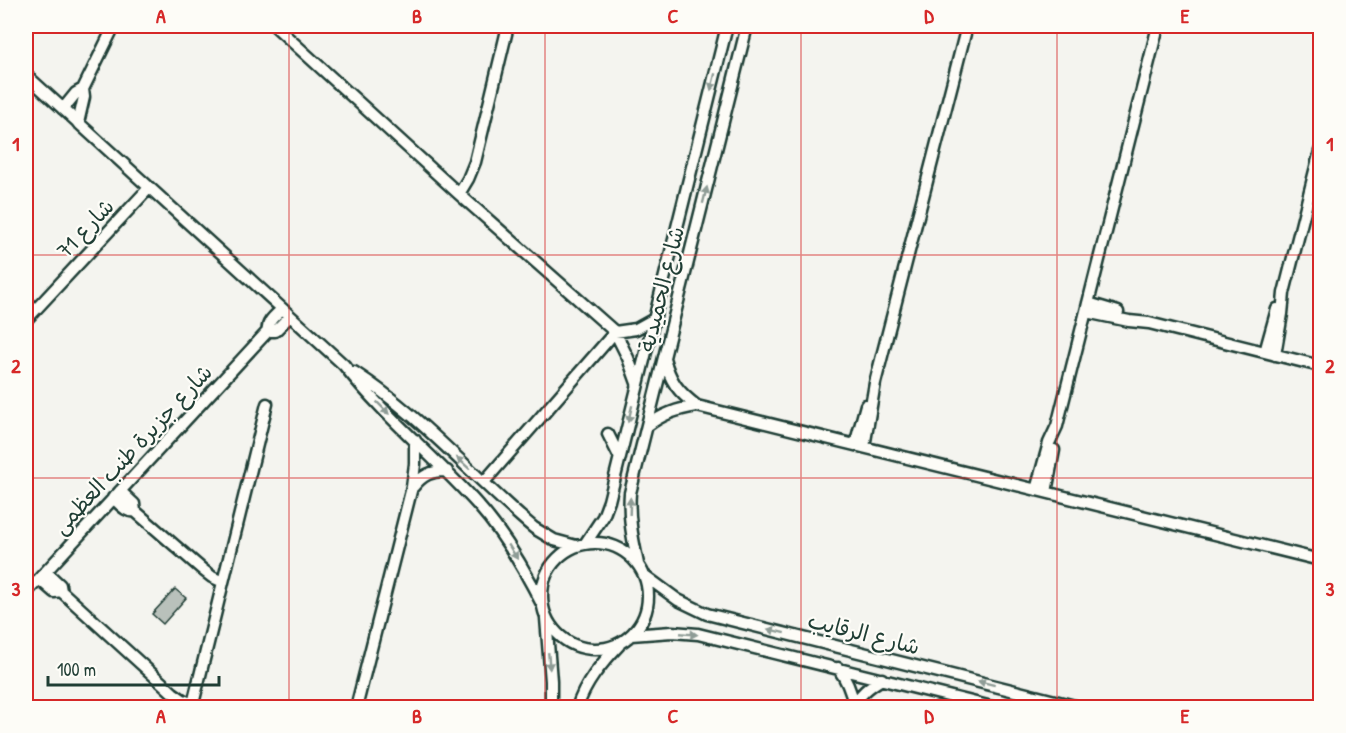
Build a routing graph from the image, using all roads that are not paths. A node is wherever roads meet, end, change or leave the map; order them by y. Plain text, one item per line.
1 (114, 26) edge
2 (275, 26) edge
3 (508, 26) edge
4 (728, 26) edge
5 (747, 26) edge
6 (967, 26) edge
7 (1158, 26) edge
8 (26, 75) edge
9 (83, 89) junction
10 (63, 109) junction
11 (78, 123) junction
12 (1320, 151) edge
13 (1318, 173) edge
14 (149, 188) junction
15 (459, 194) junction
16 (1087, 308) junction
17 (286, 312) junction
18 (654, 319) junction
19 (26, 320) edge
20 (615, 332) junction
21 (1270, 353) junction
22 (664, 358) junction
23 (344, 365) junction
24 (1320, 366) edge
25 (637, 385) junction
26 (267, 404) dead end
27 (697, 406) junction
28 (647, 426) junction
29 (608, 434) dead end
30 (415, 440) junction
31 (860, 446) junction
32 (620, 458) junction
33 (447, 471) junction
34 (484, 482) junction
35 (412, 487) junction
36 (1041, 491) junction
37 (117, 495) junction
38 (580, 545) junction
39 (1320, 560) edge
40 (638, 564) junction
41 (645, 575) junction
42 (42, 576) junction
43 (223, 582) junction
44 (26, 593) edge
45 (544, 610) junction
46 (627, 638) junction
47 (838, 668) junction
48 (882, 679) junction
49 (947, 695) junction
50 (193, 706) edge
51 (854, 706) edge
52 (995, 707) edge
53 (356, 708) edge
54 (550, 708) edge
55 (577, 708) edge
56 (958, 708) edge
57 (1083, 708) edge

1 - 9 street
2 - 15 street
3 - 15 street
4 -> 18 street, شارع الحميدية
22 -> 5 street, شارع الحميدية
6 - 31 street
7 - 16 street
8 - 10 street
9 - 10 street
9 - 11 street
10 - 11 street
11 - 14 street
12 - 13 street
13 - 21 street
14 - 17 street
14 - 19 street, شارع 71
15 - 20 street
16 - 21 street
16 - 36 street
17 - 23 street
17 - 37 street, شارع جزيرة طنب العظمى
18 - 20 street
18 - 25 street, شارع الحميدية
20 - 25 street
20 - 34 street
21 - 24 street
22 - 27 street
22 - 28 street, شارع الحميدية
23 -> 30 street
34 -> 23 street
25 -> 32 street, شارع الحميدية
26 - 43 street
27 - 28 street
27 - 31 street
40 -> 28 street, شارع الحميدية
29 - 32 street
30 - 33 street
30 - 35 street
31 - 36 street
32 - 38 street, شارع الحميدية
33 - 35 street
33 -> 45 street
34 - 38 street
35 - 53 street
36 - 39 street
37 - 42 street, شارع جزيرة طنب العظمى
37 - 43 street
38 - 40 street
38 - 45 street
40 - 41 street
41 - 46 street
57 -> 41 street, شارع الرقايب
42 - 44 street, شارع جزيرة طنب العظمى
42 - 50 street
43 - 50 street
45 - 46 street
45 -> 54 street
46 -> 47 street, شارع الرقايب
46 - 55 street
47 - 48 street, شارع الرقايب
47 - 51 street
48 - 49 street, شارع الرقايب
48 - 51 street
49 - 52 street, شارع الرقايب
49 - 56 street

